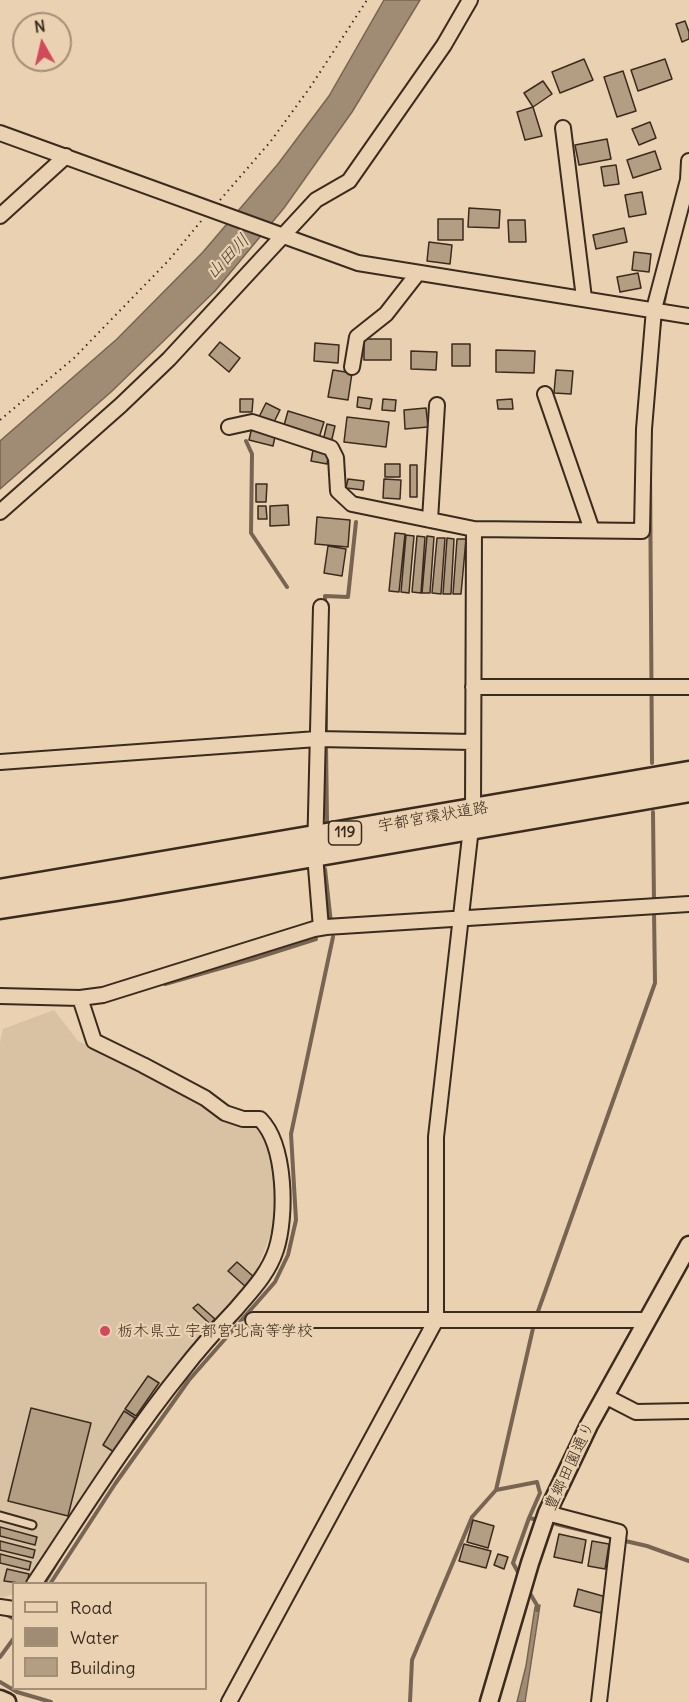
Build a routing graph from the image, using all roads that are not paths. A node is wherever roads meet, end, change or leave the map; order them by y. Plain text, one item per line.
1 (470, 0) edge
2 (563, 128) dead end
3 (0, 133) edge
4 (66, 156) junction
5 (689, 160) edge
6 (0, 216) edge
7 (283, 237) junction
8 (418, 273) junction
9 (584, 298) junction
10 (654, 309) junction
11 (689, 315) edge
12 (352, 367) dead end
13 (545, 394) dead end
14 (436, 405) dead end
15 (229, 427) dead end
16 (0, 512) edge
17 (430, 520) junction
18 (474, 529) junction
19 (592, 530) junction
20 (321, 607) dead end
21 (473, 687) junction
22 (689, 687) edge
23 (317, 739) junction
24 (473, 742) junction
25 (0, 762) edge
26 (689, 773) edge
27 (689, 790) edge
28 (472, 819) junction
29 (315, 846) junction
30 (0, 891) edge
31 (689, 904) edge
32 (0, 907) edge
33 (462, 918) junction
34 (321, 928) junction
35 (0, 996) edge
36 (80, 998) junction
37 (689, 1245) edge
38 (253, 1320) dead end
39 (436, 1320) junction
40 (647, 1320) junction
41 (605, 1396) junction
42 (689, 1411) edge
43 (547, 1513) junction
44 (0, 1516) edge
45 (32, 1524) dead end
46 (35, 1582) edge
47 (0, 1699) edge
48 (7, 1702) edge
49 (229, 1702) edge
50 (489, 1702) edge
51 (599, 1702) edge

1 - 7 street
2 - 9 street
3 - 4 street
4 - 6 street
4 - 7 street
5 - 10 street
7 - 8 street
7 - 16 street
8 - 9 street
8 - 12 street
9 - 10 street
10 - 11 street
10 - 19 street
13 - 19 street
14 - 17 street
15 - 17 street
17 - 18 street
18 - 19 street
18 - 21 street
20 - 23 street
21 - 22 street
21 - 24 street
23 - 24 street
23 - 25 street
23 - 29 street
24 - 28 street
26 - 28 highway, 宇都宮環状道路 / 119
27 - 28 highway, 宇都宮環状道路 / 119
28 - 29 highway, 宇都宮環状道路 / 119
28 - 33 street
29 - 30 highway, 宇都宮環状道路 / 119
29 - 32 highway, 宇都宮環状道路 / 119
29 - 34 street
31 - 33 street
33 - 34 street
33 - 39 street
34 - 36 street
35 - 36 street
36 - 46 street
37 - 40 street, 豊郷田園通り
38 - 39 street
39 - 40 street
39 - 49 street
40 - 41 street, 豊郷田園通り
41 - 42 street
41 - 43 street, 豊郷田園通り
43 - 50 street, 豊郷田園通り
43 - 51 street
44 - 45 lane
47 - 48 street

